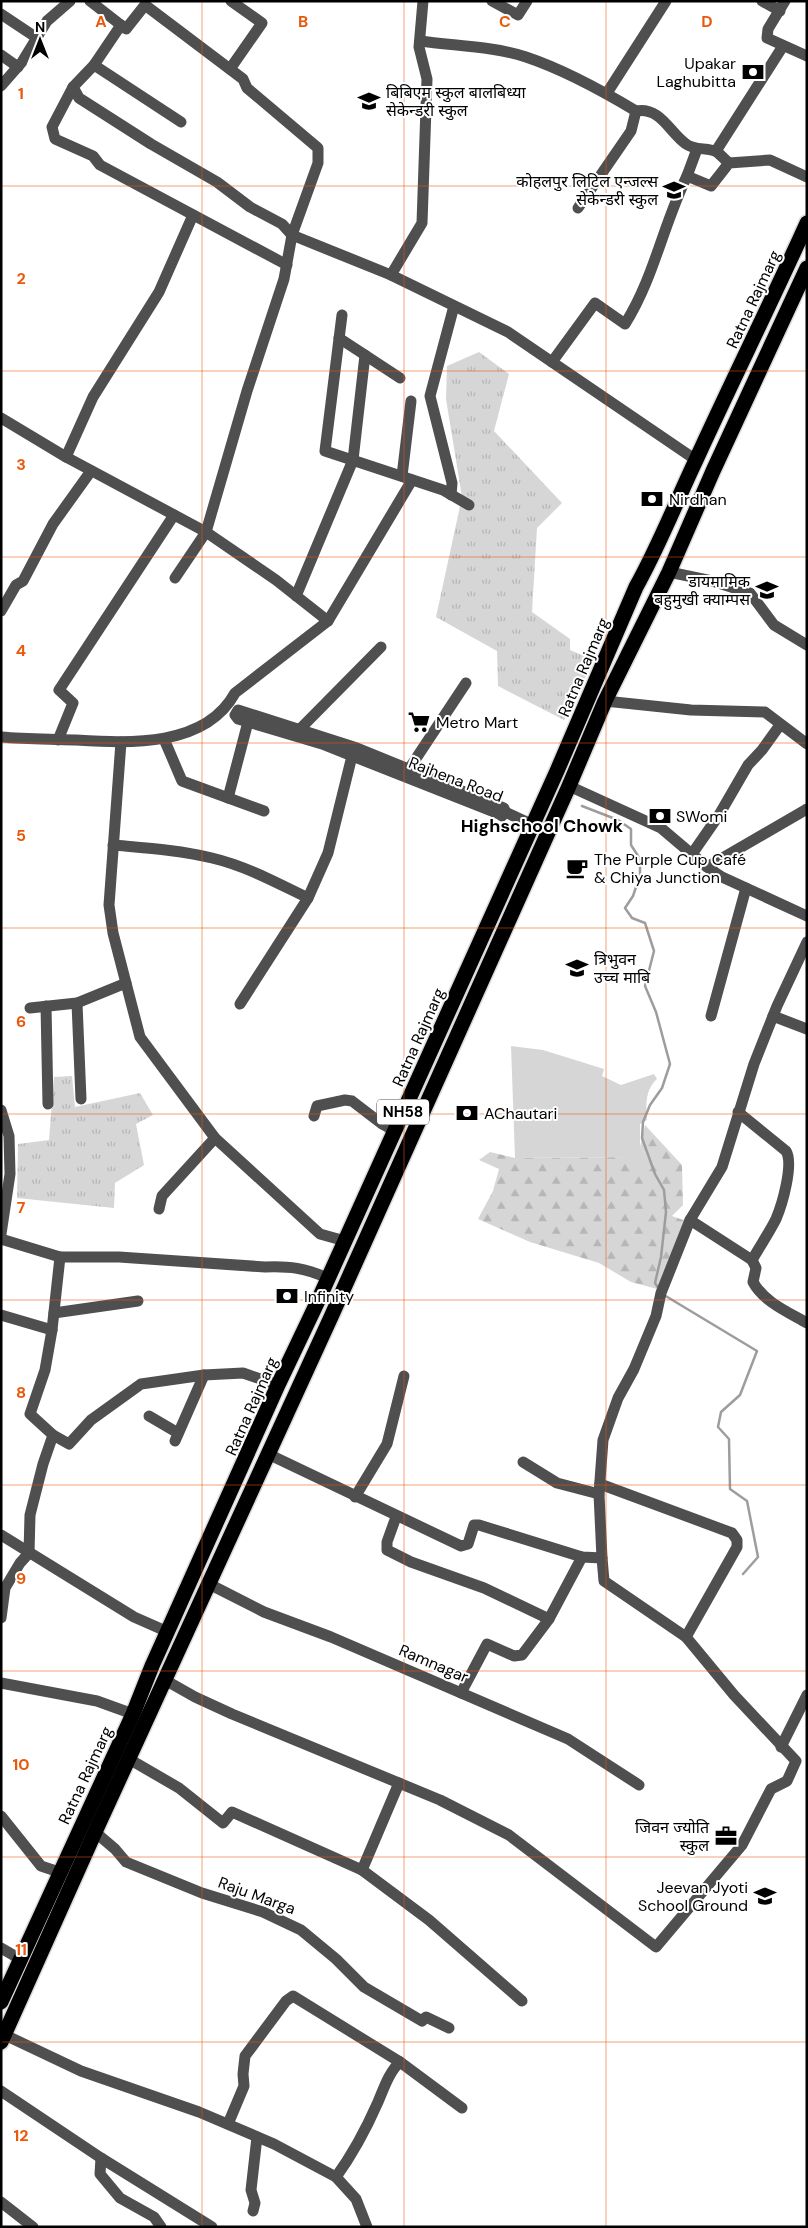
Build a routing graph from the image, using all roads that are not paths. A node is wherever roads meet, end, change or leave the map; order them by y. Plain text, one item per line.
1 (70, 1) edge
2 (90, 1) edge
3 (231, 1) edge
4 (423, 1) edge
5 (492, 1) edge
6 (527, 1) edge
7 (666, 1) edge
8 (762, 1) edge
9 (146, 3) edge
10 (782, 6) edge
11 (1, 14) edge
12 (121, 25) junction
13 (37, 38) junction
14 (420, 41) junction
15 (783, 46) junction
16 (1, 55) edge
17 (807, 56) edge
18 (94, 65) junction
19 (18, 67) junction
20 (230, 69) junction
21 (1, 86) edge
22 (73, 88) junction
23 (607, 93) junction
24 (636, 111) junction
25 (180, 122) dead end
26 (697, 149) junction
27 (716, 151) junction
28 (729, 163) junction
29 (687, 176) junction
30 (807, 177) edge
31 (578, 208) dead end
32 (193, 215) junction
33 (807, 223) edge
34 (292, 235) junction
35 (287, 264) junction
36 (807, 268) edge
37 (391, 275) junction
38 (454, 306) junction
39 (342, 315) dead end
40 (339, 338) junction
41 (366, 355) junction
42 (552, 362) junction
43 (400, 378) dead end
44 (411, 401) dead end
45 (1, 418) edge
46 (66, 458) junction
47 (352, 460) junction
48 (696, 460) junction
49 (91, 471) junction
50 (407, 478) junction
51 (451, 494) junction
52 (469, 505) dead end
53 (174, 515) junction
54 (206, 532) junction
55 (669, 572) junction
56 (175, 578) dead end
57 (296, 596) junction
58 (1, 611) edge
59 (328, 621) junction
60 (807, 646) edge
61 (381, 647) dead end
62 (466, 683) dead end
63 (605, 700) junction
64 (238, 714) junction
65 (780, 725) junction
66 (300, 729) junction
67 (1, 737) edge
68 (164, 739) junction
69 (58, 740) junction
70 (324, 740) junction
71 (121, 742) junction
72 (807, 744) edge
73 (352, 756) junction
74 (415, 774) junction
75 (569, 786) junction
76 (228, 798) junction
77 (807, 809) edge
78 (264, 811) dead end
79 (532, 824) junction
80 (113, 845) junction
81 (692, 854) junction
82 (707, 867) junction
83 (746, 888) junction
84 (308, 898) junction
85 (807, 916) edge
86 (807, 942) edge
87 (126, 983) junction
88 (77, 1003) junction
89 (240, 1004) dead end
90 (46, 1006) junction
91 (30, 1008) dead end
92 (711, 1016) dead end
93 (773, 1016) junction
94 (807, 1029) edge
95 (80, 1099) dead end
96 (48, 1104) dead end
97 (1, 1110) edge
98 (738, 1112) junction
99 (314, 1116) dead end
100 (394, 1130) junction
101 (215, 1138) junction
102 (160, 1208) dead end
103 (690, 1220) junction
104 (1, 1234) edge
105 (1, 1239) edge
106 (345, 1241) junction
107 (60, 1257) junction
108 (752, 1260) junction
109 (327, 1278) junction
110 (138, 1301) dead end
111 (54, 1313) junction
112 (1, 1315) edge
113 (807, 1323) edge
114 (52, 1330) junction
115 (204, 1375) junction
116 (404, 1376) dead end
117 (278, 1386) junction
118 (149, 1416) dead end
119 (53, 1436) junction
120 (268, 1454) junction
121 (523, 1462) dead end
122 (599, 1489) junction
123 (355, 1496) junction
124 (396, 1517) junction
125 (1, 1535) edge
126 (29, 1553) junction
127 (582, 1557) junction
128 (602, 1558) junction
129 (209, 1584) junction
130 (1, 1618) edge
131 (549, 1619) junction
132 (168, 1632) junction
133 (686, 1637) junction
134 (165, 1680) junction
135 (1, 1683) edge
136 (461, 1693) junction
137 (807, 1695) edge
138 (133, 1714) junction
139 (781, 1746) junction
140 (129, 1759) junction
141 (399, 1783) junction
142 (639, 1785) dead end
143 (1, 1816) edge
144 (95, 1832) junction
145 (362, 1870) junction
146 (59, 1872) junction
147 (1, 1948) edge
148 (20, 1959) junction
149 (522, 2001) dead end
150 (1, 2002) edge
151 (449, 2028) dead end
152 (3, 2039) edge
153 (400, 2062) junction
154 (1, 2091) edge
155 (462, 2108) dead end
156 (228, 2124) junction
157 (257, 2137) junction
158 (101, 2158) junction
159 (336, 2177) junction
160 (1, 2202) edge
161 (253, 2211) dead end
162 (33, 2227) edge
163 (161, 2227) edge
164 (212, 2227) edge
165 (367, 2227) edge

1 - 13 street
2 - 12 street
3 - 20 street
4 - 14 street
5 - 6 street
7 - 23 street
8 - 10 street
9 - 12 street
9 - 20 street
10 - 15 street
11 - 13 street
12 - 18 street
13 - 19 street
14 - 23 street
14 - 37 street
15 - 17 street
15 - 27 street
16 - 19 street
18 - 22 street
18 - 25 street
19 - 21 street
20 - 34 street
22 - 32 street
22 - 34 street
23 - 24 street
24 - 26 street
24 - 31 street
26 - 27 street
26 - 29 street
27 - 28 street
28 - 29 street
28 - 30 street
29 - 42 street
32 - 35 street
32 - 46 street
33 - 48 highway, Ratna Rajmarg / NH58
34 - 35 street
34 - 37 street
35 - 54 street
36 - 55 highway, Ratna Rajmarg / NH58
37 - 38 street
38 - 42 street
38 - 51 street
39 - 40 street
40 - 41 street
40 - 47 street
41 - 43 street
41 - 47 street
42 - 48 street
44 - 50 street
45 - 46 street
46 - 49 street
47 - 50 street
47 - 57 street
48 - 79 highway, Ratna Rajmarg / NH58
49 - 53 street
49 - 58 street
50 - 51 street
50 - 59 street
51 - 52 street
53 - 54 street
53 - 69 street
54 - 56 street
54 - 57 street
55 - 60 street
55 - 63 highway, Ratna Rajmarg / NH58
57 - 59 street
59 - 64 street
61 - 66 street
62 - 74 street
63 - 65 street
63 - 75 highway, Ratna Rajmarg / NH58
64 - 66 street, Rajhena Road
64 - 68 street
64 - 70 street, Rajhena Road
64 - 76 street
65 - 72 street
65 - 81 street
66 - 70 street, Rajhena Road
67 - 69 street
68 - 71 street
68 - 76 street
69 - 71 street
70 - 73 street, Rajhena Road
70 - 74 street, Rajhena Road
71 - 80 street
73 - 74 street, Rajhena Road
73 - 84 street
74 - 79 street, Rajhena Road
75 - 81 street
75 - 120 highway, Ratna Rajmarg / NH58
76 - 78 street
77 - 82 street
79 - 100 highway, Ratna Rajmarg / NH58
80 - 84 street
80 - 87 street
81 - 82 street
82 - 83 street
83 - 85 street
83 - 92 street
84 - 89 street
86 - 93 street
87 - 88 street
87 - 101 street
88 - 90 street
88 - 95 street
90 - 91 street
90 - 96 street
93 - 94 street
93 - 98 street
97 - 104 street
98 - 103 street
98 - 108 street
99 - 100 street
100 - 106 highway, Ratna Rajmarg / NH58
101 - 102 street
101 - 106 street
103 - 108 street
103 - 122 street
105 - 107 street
106 - 109 highway, Ratna Rajmarg / NH58
107 - 109 street
107 - 111 street
108 - 113 street
109 - 117 highway, Ratna Rajmarg / NH58
110 - 111 street
111 - 114 street
112 - 114 street
114 - 119 street
115 - 117 street
115 - 118 street
115 - 119 street
116 - 123 street
117 - 132 highway, Ratna Rajmarg / NH58
119 - 126 street
120 - 123 street
120 - 129 highway, Ratna Rajmarg / NH58
121 - 122 street
122 - 128 street
122 - 133 street
123 - 124 street
124 - 127 street
124 - 131 street
125 - 126 street
126 - 130 street
126 - 132 street
127 - 128 street
127 - 131 street
128 - 133 street
129 - 134 highway, Ratna Rajmarg / NH58
129 - 136 street, Ramnagar
131 - 136 street
132 - 138 highway, Ratna Rajmarg / NH58
133 - 139 street
134 - 140 highway, Ratna Rajmarg / NH58
134 - 141 street
135 - 138 street
136 - 142 street, Ramnagar
137 - 139 street
138 - 146 highway, Ratna Rajmarg / NH58
139 - 141 street
140 - 144 highway, Ratna Rajmarg / NH58
140 - 145 street
141 - 145 street
143 - 146 street
144 - 151 street, Raju Marga
144 - 152 highway, Ratna Rajmarg / NH58
145 - 149 street
146 - 148 highway, Ratna Rajmarg / NH58
147 - 148 street
148 - 150 highway, Ratna Rajmarg / NH58
152 - 156 street
153 - 155 street
153 - 156 street
153 - 159 street
154 - 158 street
156 - 157 street
157 - 159 street
157 - 161 street
158 - 163 street
158 - 164 street
159 - 165 street
160 - 162 street

